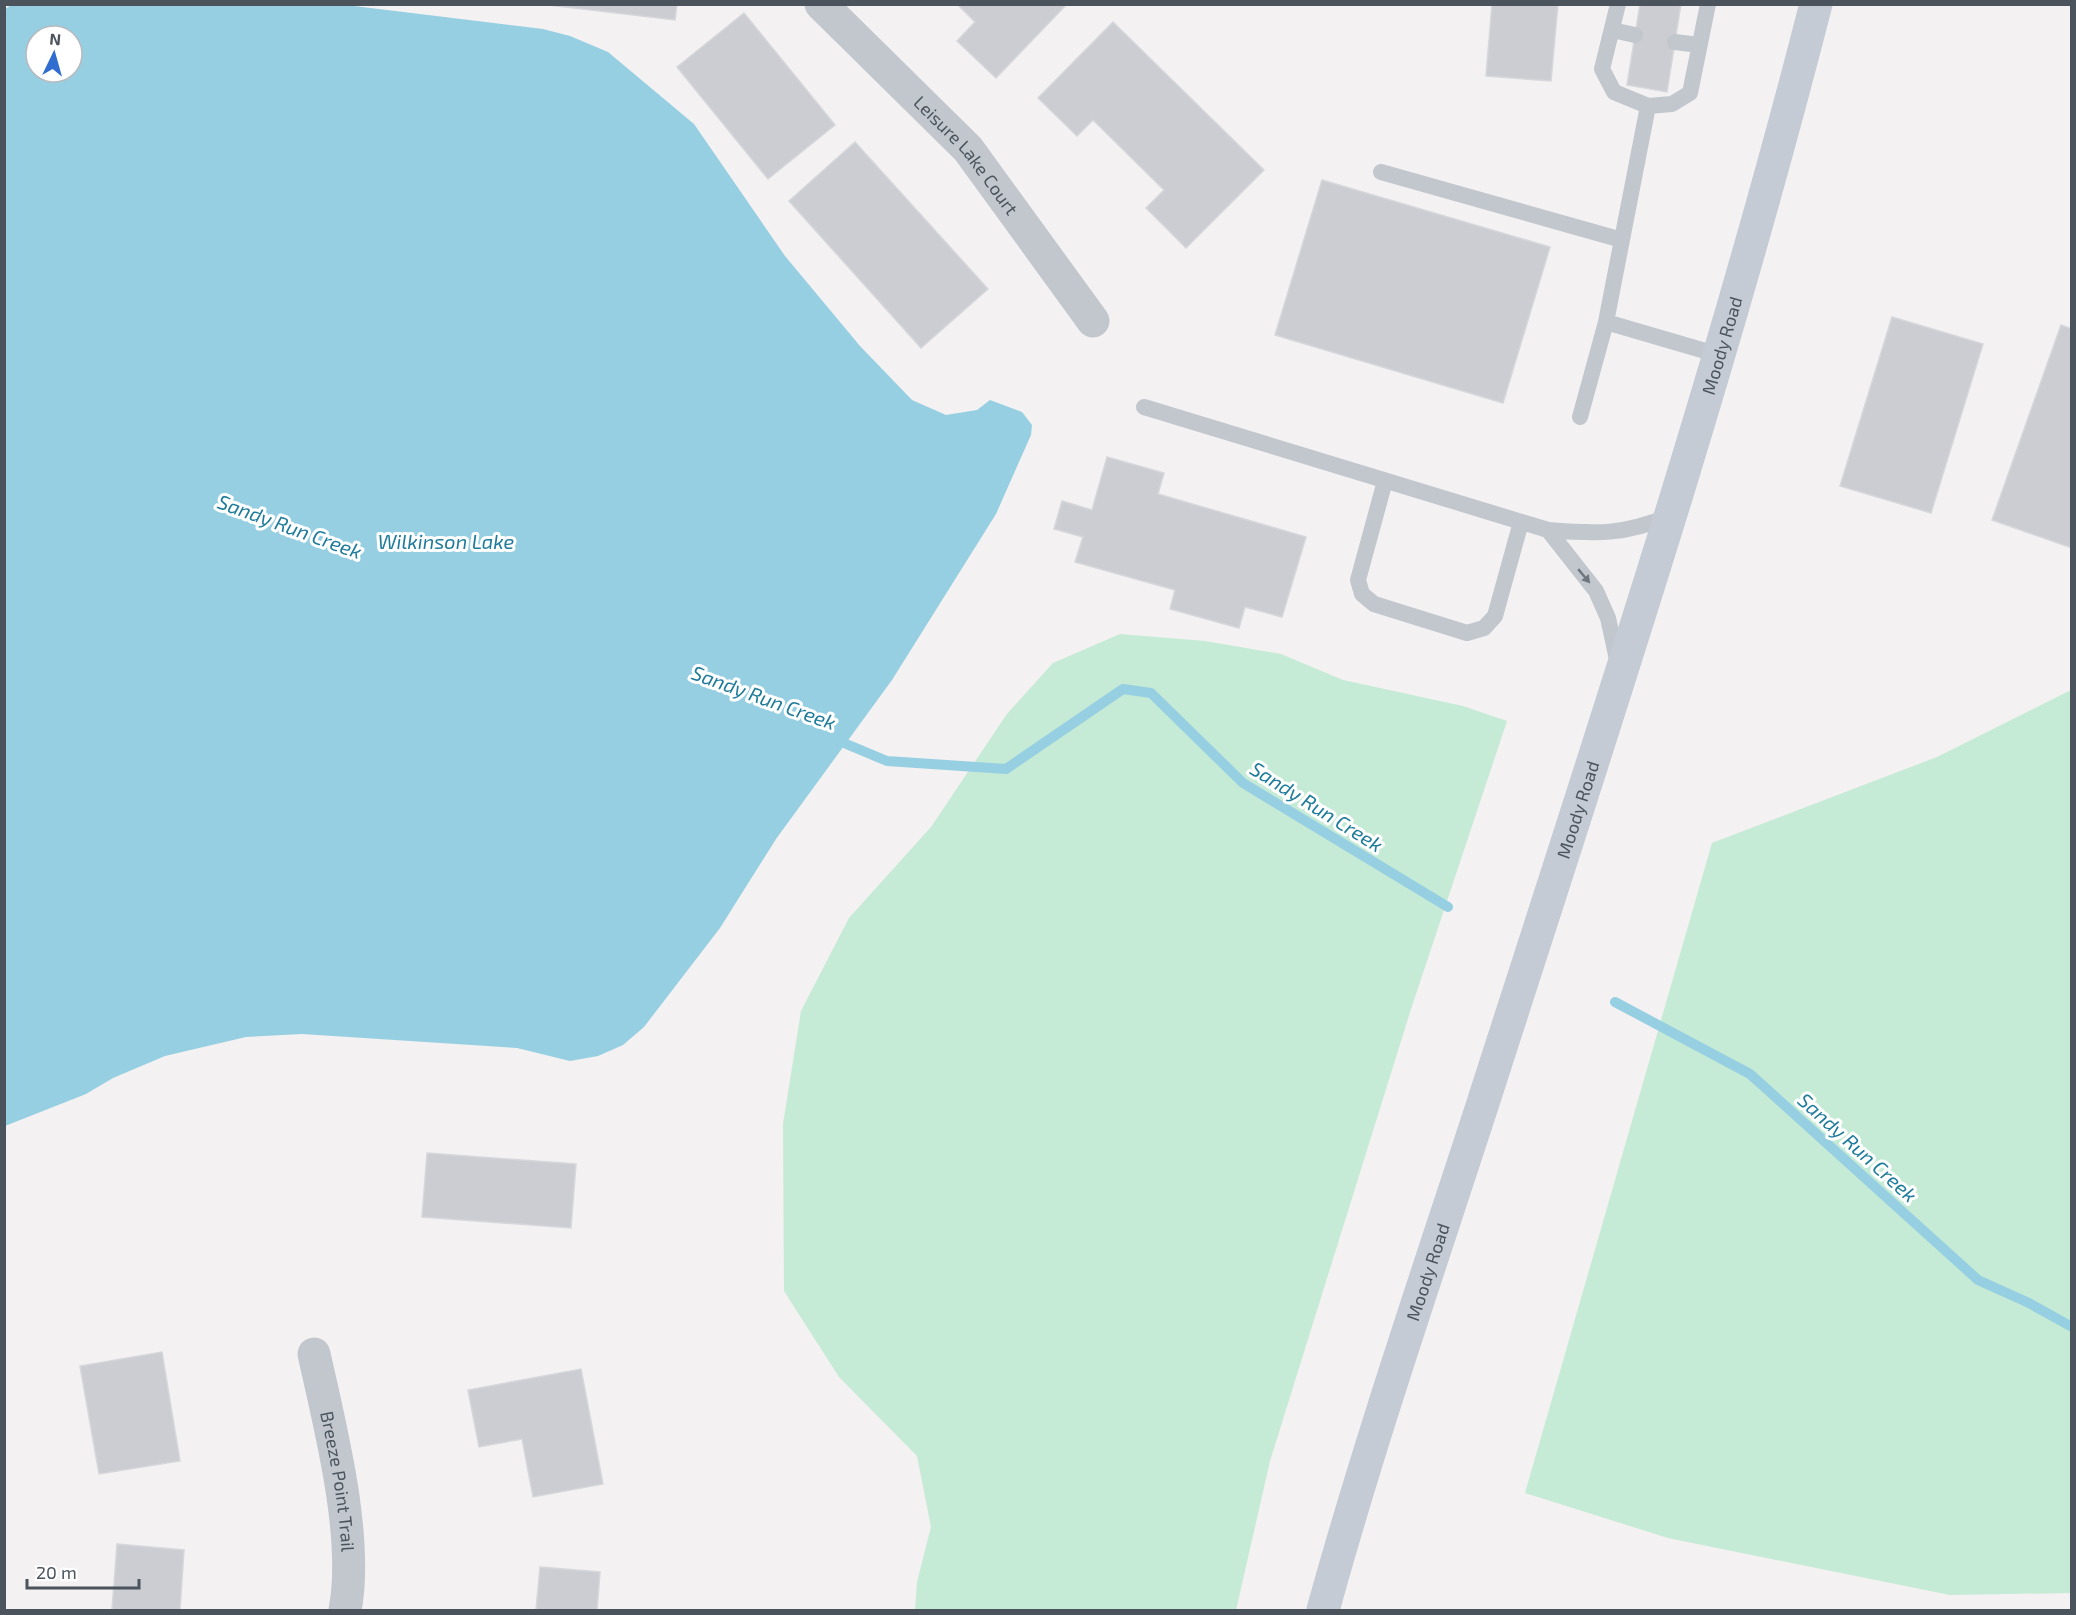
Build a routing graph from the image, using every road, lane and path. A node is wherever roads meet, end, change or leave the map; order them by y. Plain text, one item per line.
1 (821, 4) edge
2 (1618, 4) edge
3 (1708, 4) edge
4 (1816, 4) edge
5 (1612, 30) junction
6 (1635, 35) dead end
7 (1675, 42) dead end
8 (1700, 45) junction
9 (1648, 106) junction
10 (1381, 172) dead end
11 (1622, 240) junction
12 (1093, 321) dead end
13 (1606, 322) junction
14 (1719, 355) junction
15 (1144, 407) dead end
16 (1580, 417) dead end
17 (1385, 481) junction
18 (1670, 516) junction
19 (1521, 522) junction
20 (1548, 530) junction
21 (1621, 677) junction
22 (314, 1354) dead end
23 (345, 1611) edge
24 (1323, 1611) edge

1 - 12 street, Leisure Lake Court
2 - 5 lane
3 - 8 lane
4 - 14 main road, Moody Road
5 - 6 lane
5 - 9 lane
7 - 8 lane
8 - 9 lane
9 - 11 lane
10 - 11 lane
11 - 13 lane
13 - 14 lane
13 - 16 lane
14 - 18 main road, Moody Road
15 - 17 lane
17 - 19 lane
17 - 19 lane
18 - 20 lane
18 - 21 main road, Moody Road
19 - 20 lane
20 -> 21 lane
21 - 24 main road, Moody Road
22 - 23 street, Breeze Point Trail

